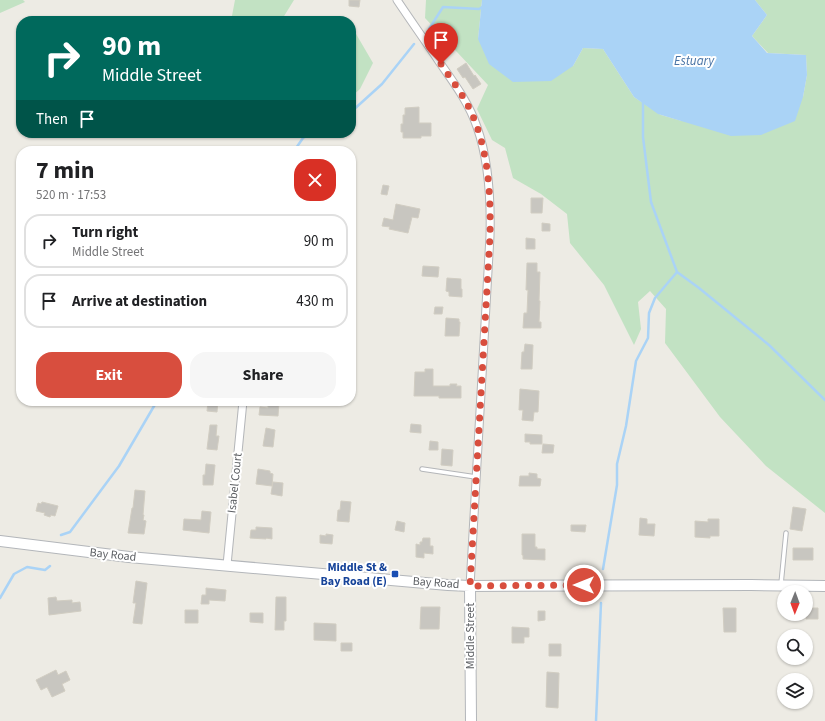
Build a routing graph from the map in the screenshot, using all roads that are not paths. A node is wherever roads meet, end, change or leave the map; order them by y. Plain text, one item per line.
1 (397, 0) edge
2 (243, 406) edge
3 (422, 469) dead end
4 (476, 477) junction
5 (786, 534) dead end
6 (0, 541) edge
7 (227, 565) junction
8 (781, 585) edge
9 (470, 586) junction
10 (777, 586) edge
11 (813, 586) edge
12 (825, 586) edge
13 (471, 721) edge

1 - 4 street, Middle Street
2 - 7 street, Isabel Court
3 - 4 lane
4 - 9 street, Middle Street
5 - 8 lane
6 - 7 main road, Bay Road
7 - 9 main road, Bay Road
9 - 10 main road, Bay Road
9 - 13 main road, Middle Street
11 - 12 main road, Bay Road

